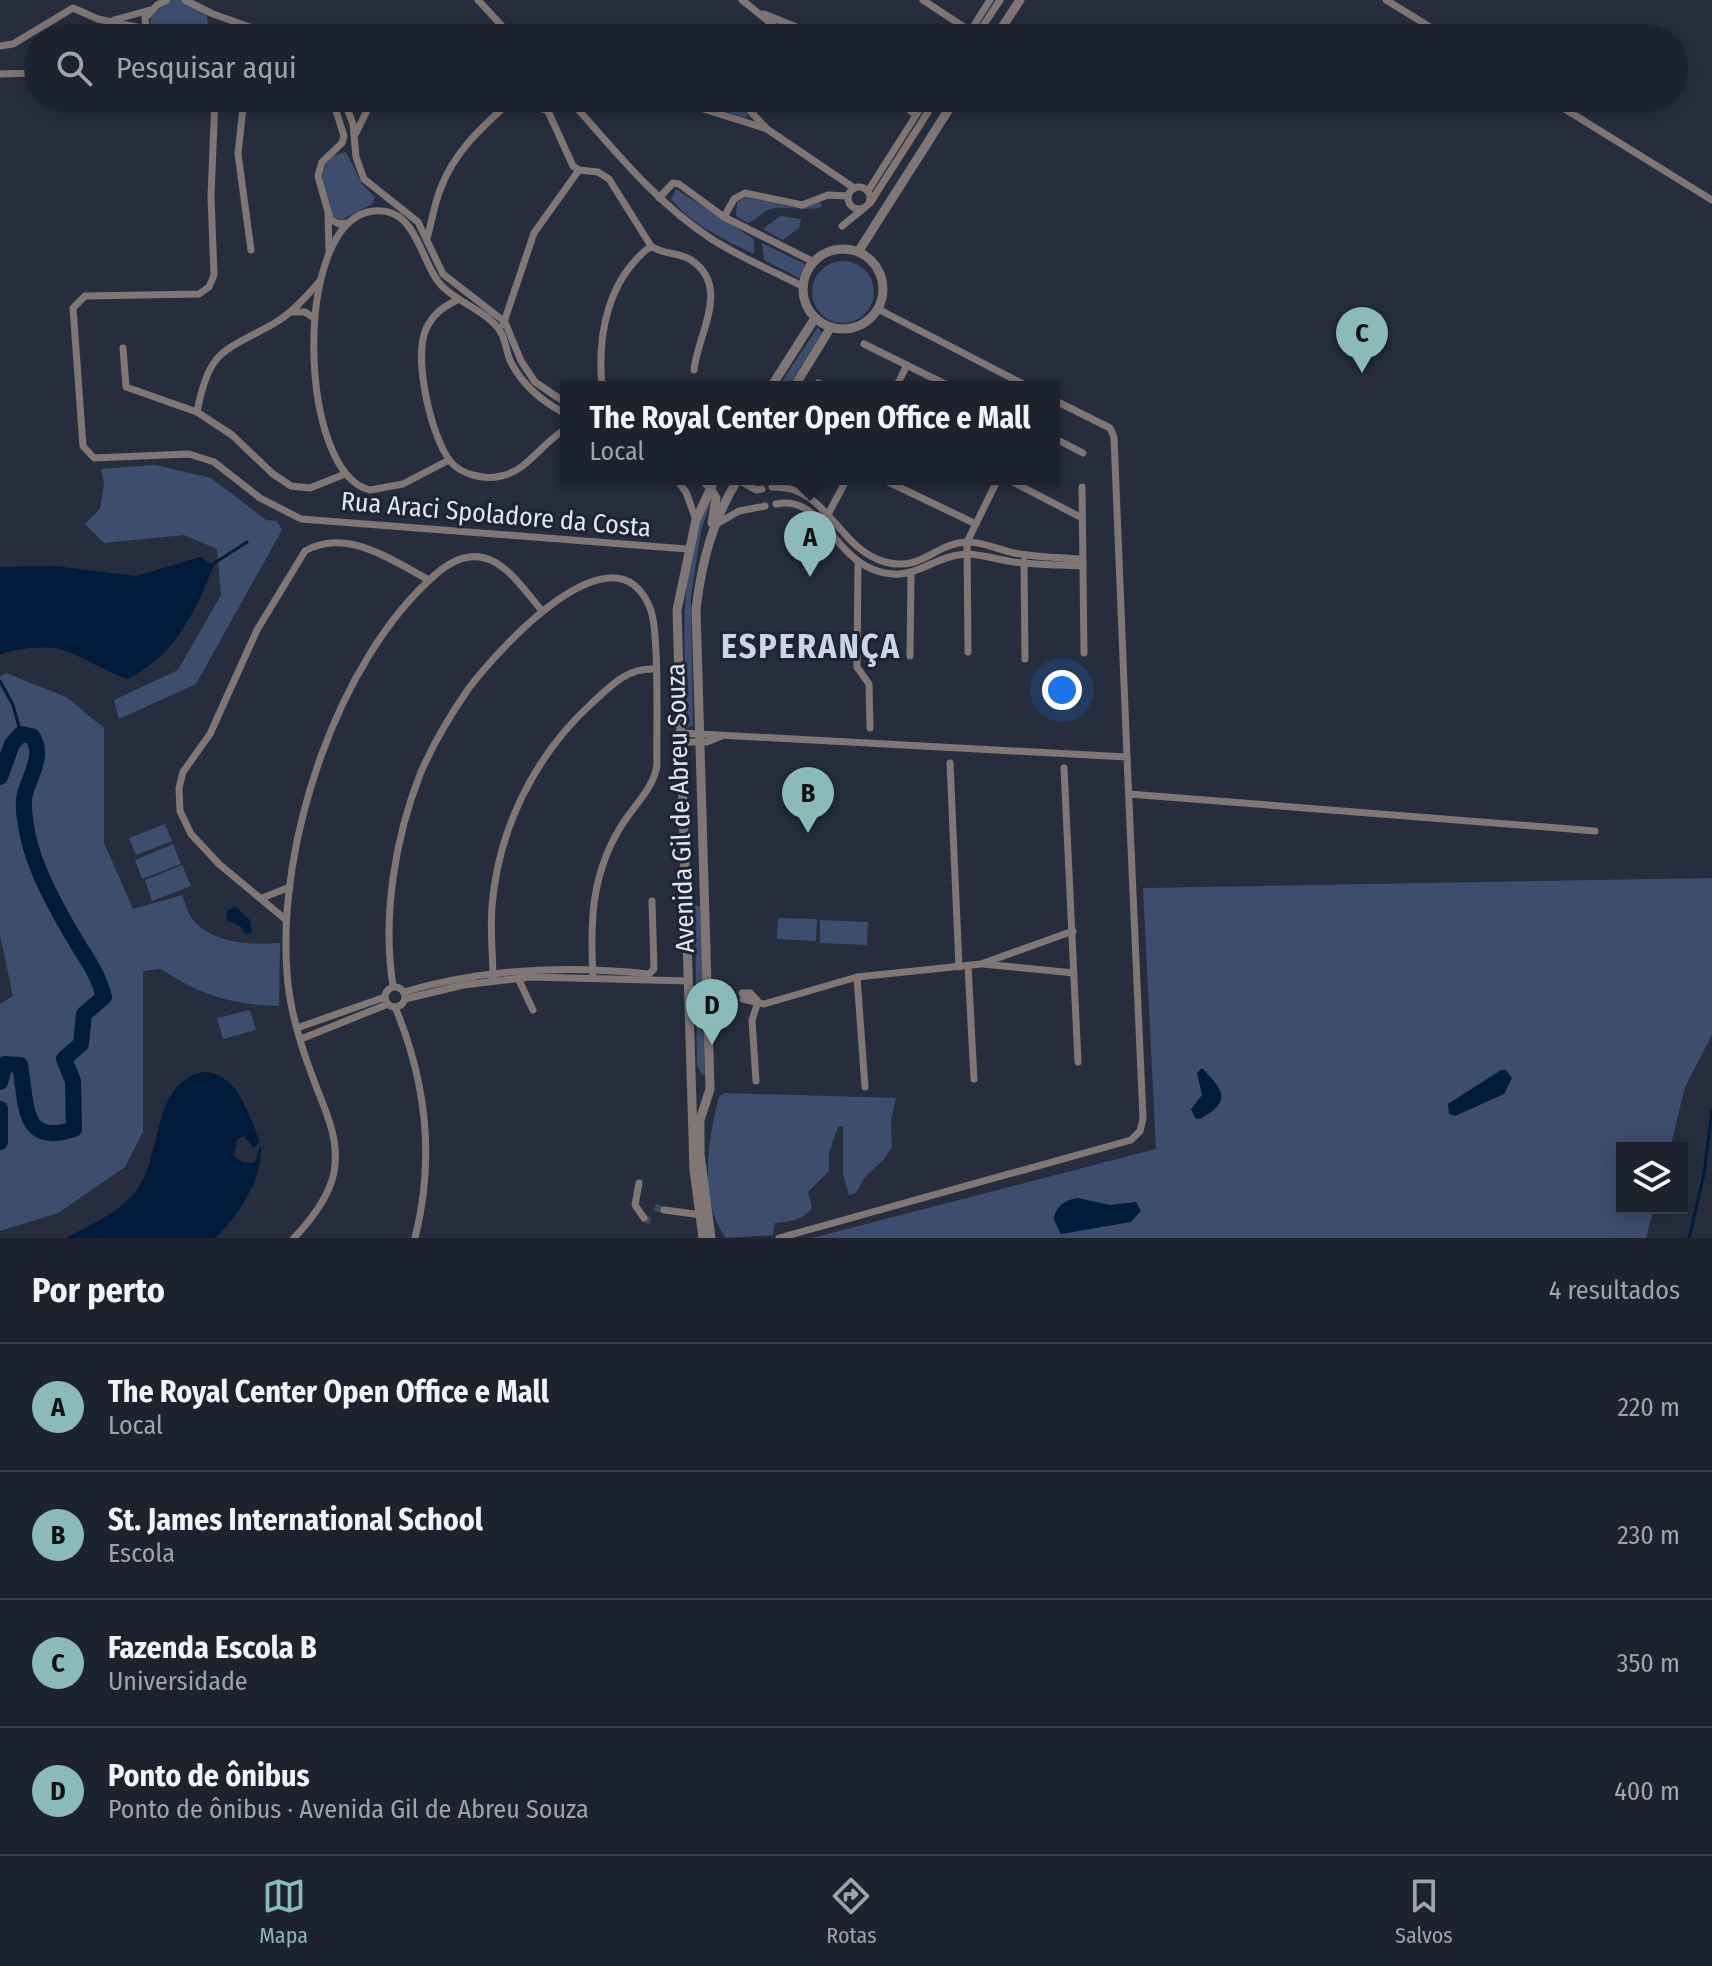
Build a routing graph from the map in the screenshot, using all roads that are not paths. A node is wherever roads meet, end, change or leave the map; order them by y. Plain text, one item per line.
1 (67, 0) edge
2 (167, 0) edge
3 (185, 0) edge
4 (478, 0) edge
5 (742, 0) edge
6 (923, 0) edge
7 (990, 0) edge
8 (1000, 0) edge
9 (1020, 0) edge
10 (1386, 0) edge
11 (73, 8) junction
12 (150, 10) junction
13 (213, 14) junction
14 (764, 14) junction
15 (105, 20) junction
16 (46, 24) edge
17 (123, 24) edge
18 (147, 24) edge
19 (210, 24) edge
20 (238, 24) edge
21 (500, 24) edge
22 (776, 24) edge
23 (789, 24) edge
24 (954, 24) edge
25 (977, 24) edge
26 (980, 24) edge
27 (1004, 24) edge
28 (1425, 24) edge
29 (24, 37) edge
30 (0, 46) edge
31 (24, 73) edge
32 (0, 74) edge
33 (214, 112) edge
34 (242, 112) edge
35 (336, 112) edge
36 (353, 112) edge
37 (366, 112) edge
38 (497, 112) edge
39 (548, 112) edge
40 (581, 112) edge
41 (720, 112) edge
42 (747, 112) edge
43 (912, 112) edge
44 (918, 112) edge
45 (928, 112) edge
46 (947, 112) edge
47 (1570, 112) edge
48 (350, 114) joint
49 (916, 115) junction
50 (752, 119) junction
51 (355, 135) junction
52 (335, 150) junction
53 (356, 152) junction
54 (579, 170) junction
55 (854, 188) junction
56 (378, 191) junction
57 (868, 191) junction
58 (659, 198) junction
59 (849, 199) junction
60 (1712, 200) edge
61 (866, 206) junction
62 (839, 208) dead end
63 (376, 212) junction
64 (328, 215) junction
65 (724, 217) junction
66 (349, 222) junction
67 (842, 226) dead end
68 (427, 237) junction
69 (421, 245) junction
70 (651, 246) junction
71 (251, 250) dead end
72 (858, 252) junction
73 (329, 256) junction
74 (814, 262) junction
75 (321, 280) junction
76 (804, 287) junction
77 (457, 300) junction
78 (878, 309) junction
79 (287, 315) junction
80 (314, 318) junction
81 (815, 318) junction
82 (505, 322) junction
83 (831, 327) junction
84 (500, 332) junction
85 (864, 344) dead end
86 (123, 348) dead end
87 (907, 365) junction
88 (694, 370) dead end
89 (602, 381) edge
90 (775, 381) edge
91 (798, 381) edge
92 (899, 381) edge
93 (939, 381) edge
94 (1017, 381) edge
95 (560, 399) edge
96 (1060, 403) edge
97 (560, 410) edge
98 (197, 412) junction
99 (560, 433) edge
100 (1060, 441) edge
101 (1083, 453) dead end
102 (449, 460) junction
103 (345, 474) junction
104 (681, 485) edge
105 (713, 485) edge
106 (713, 485) edge
107 (735, 485) edge
108 (748, 485) edge
109 (844, 485) edge
110 (895, 485) edge
111 (995, 485) edge
112 (1019, 485) edge
113 (772, 487) dead end
114 (1082, 487) dead end
115 (762, 489) dead end
116 (776, 504) dead end
117 (765, 506) dead end
118 (828, 513) junction
119 (1082, 518) junction
120 (696, 520) junction
121 (823, 523) junction
122 (976, 524) junction
123 (713, 527) junction
124 (967, 542) junction
125 (687, 549) junction
126 (966, 554) junction
127 (1024, 559) junction
128 (858, 562) junction
129 (1082, 563) junction
130 (911, 574) junction
131 (429, 580) junction
132 (542, 611) junction
133 (968, 652) dead end
134 (1084, 653) dead end
135 (910, 656) dead end
136 (1025, 659) dead end
137 (654, 669) junction
138 (870, 728) dead end
139 (682, 737) junction
140 (700, 737) junction
141 (1127, 757) junction
142 (950, 763) dead end
143 (1064, 768) dead end
144 (1129, 794) junction
145 (1595, 831) dead end
146 (290, 887) junction
147 (262, 898) junction
148 (652, 901) dead end
149 (285, 919) junction
150 (1073, 931) junction
151 (981, 964) junction
152 (964, 966) junction
153 (593, 973) junction
154 (1074, 973) junction
155 (493, 976) junction
156 (857, 977) junction
157 (518, 978) junction
158 (708, 980) junction
159 (689, 981) junction
160 (393, 986) junction
161 (405, 996) junction
162 (742, 996) dead end
163 (758, 1002) junction
164 (389, 1003) junction
165 (533, 1010) dead end
166 (709, 1025) junction
167 (297, 1028) junction
168 (301, 1039) junction
169 (691, 1057) junction
170 (1078, 1062) dead end
171 (710, 1077) junction
172 (974, 1079) dead end
173 (756, 1081) dead end
174 (865, 1087) dead end
175 (639, 1183) dead end
176 (664, 1210) tunnel mouth
177 (702, 1214) junction
178 (644, 1218) dead end
179 (294, 1238) edge
180 (415, 1238) edge
181 (703, 1238) edge
182 (711, 1238) edge
183 (779, 1238) edge

1 - 11 street
2 - 12 street
3 - 13 street
4 - 21 street
5 - 14 street
6 - 24 street
7 - 25 street
8 - 26 street
9 - 27 street
10 - 28 street
11 - 15 street
11 - 16 street
12 - 15 street
12 - 18 street
13 - 19 street
13 - 20 street
14 - 22 street
14 - 23 street
15 - 17 street
29 - 30 street
31 - 32 street
33 - 125 street, Rua Araci Spoladore da Costa
34 - 71 street
35 - 52 street
36 - 48 street
37 - 51 street
38 - 68 street
39 - 54 street
40 - 58 street
41 - 50 street
42 - 50 street
43 - 49 street
44 - 49 street
45 - 61 street
46 - 72 street
47 - 60 street
48 - 51 street
49 - 57 street
50 - 55 street
51 - 53 street
52 - 53 street
52 - 64 street
53 - 56 street
54 - 70 street
54 - 82 street
55 - 57 street
55 - 59 street
56 - 63 street
56 - 68 street
57 - 61 street
58 - 65 street
58 - 76 street
59 - 61 street
59 - 62 street
59 - 65 street
61 - 67 street
63 - 66 street
63 - 69 street
64 - 66 street
64 - 73 street
65 - 74 street
66 - 73 street
68 - 69 street
68 - 82 street
69 - 77 street
70 - 88 street
70 - 89 street
72 - 74 street
72 - 78 street
73 - 75 street
74 - 76 street
75 - 79 street
75 - 80 street
76 - 81 street
77 - 84 street
77 - 102 street
78 - 83 street
78 - 94 street
79 - 80 street
79 - 98 street
80 - 103 street
81 - 83 street
81 - 90 street
82 - 84 street
82 - 95 street
83 - 91 street
84 - 97 street
85 - 87 street
86 - 98 street
87 - 92 street
87 - 93 street
96 - 141 street
98 - 103 street
99 - 102 street
100 - 101 street
102 - 103 street
104 - 120 street
105 - 120 street, Avenida Gil de Abreu Souza
106 - 123 street
107 - 123 street, Avenida Gil de Abreu Souza
108 - 115 street
109 - 118 street
110 - 122 street
111 - 122 street
112 - 119 street
113 - 118 street
114 - 119 street
116 - 121 street
117 - 123 street
118 - 121 street
118 - 124 street
119 - 129 street
120 - 125 street, Avenida Gil de Abreu Souza
121 - 128 street
122 - 124 street
123 - 140 street, Avenida Gil de Abreu Souza
124 - 126 street
124 - 127 street
125 - 139 street, Avenida Gil de Abreu Souza
126 - 127 street
126 - 130 street
126 - 133 street
127 - 129 street
127 - 136 street
128 - 130 street
128 - 138 street
129 - 134 street
130 - 135 street
131 - 132 street
131 - 146 street
131 - 147 street
132 - 137 street
132 - 160 street
137 - 153 street
137 - 155 street
139 - 140 street
139 - 159 street, Avenida Gil de Abreu Souza
140 - 141 street
140 - 158 street, Avenida Gil de Abreu Souza
141 - 144 street
142 - 152 street
143 - 150 street
144 - 145 street
144 - 183 street
146 - 147 street
146 - 149 street
147 - 149 street
148 - 153 street
149 - 167 street
150 - 151 street
150 - 154 street
151 - 152 street
151 - 154 street
152 - 156 street
152 - 172 street
153 - 155 street
153 - 157 street
153 - 159 street
154 - 170 street
155 - 157 street
155 - 161 street
156 - 163 street
156 - 174 street
157 - 165 street
158 - 166 street, Avenida Gil de Abreu Souza
158 - 166 street
159 - 169 street, Avenida Gil de Abreu Souza
160 - 161 street
160 - 164 street
161 - 164 street
162 - 163 street
163 - 173 street
164 - 167 street
164 - 168 street
164 - 180 street
166 - 171 street, Avenida Gil de Abreu Souza
167 - 168 street
168 - 179 street
169 - 171 street
169 - 177 street, Avenida Gil de Abreu Souza
171 - 177 street, Avenida Gil de Abreu Souza
175 - 178 street
176 - 177 street
177 - 181 street, Avenida Gil de Abreu Souza
177 - 182 street, Avenida Gil de Abreu Souza

